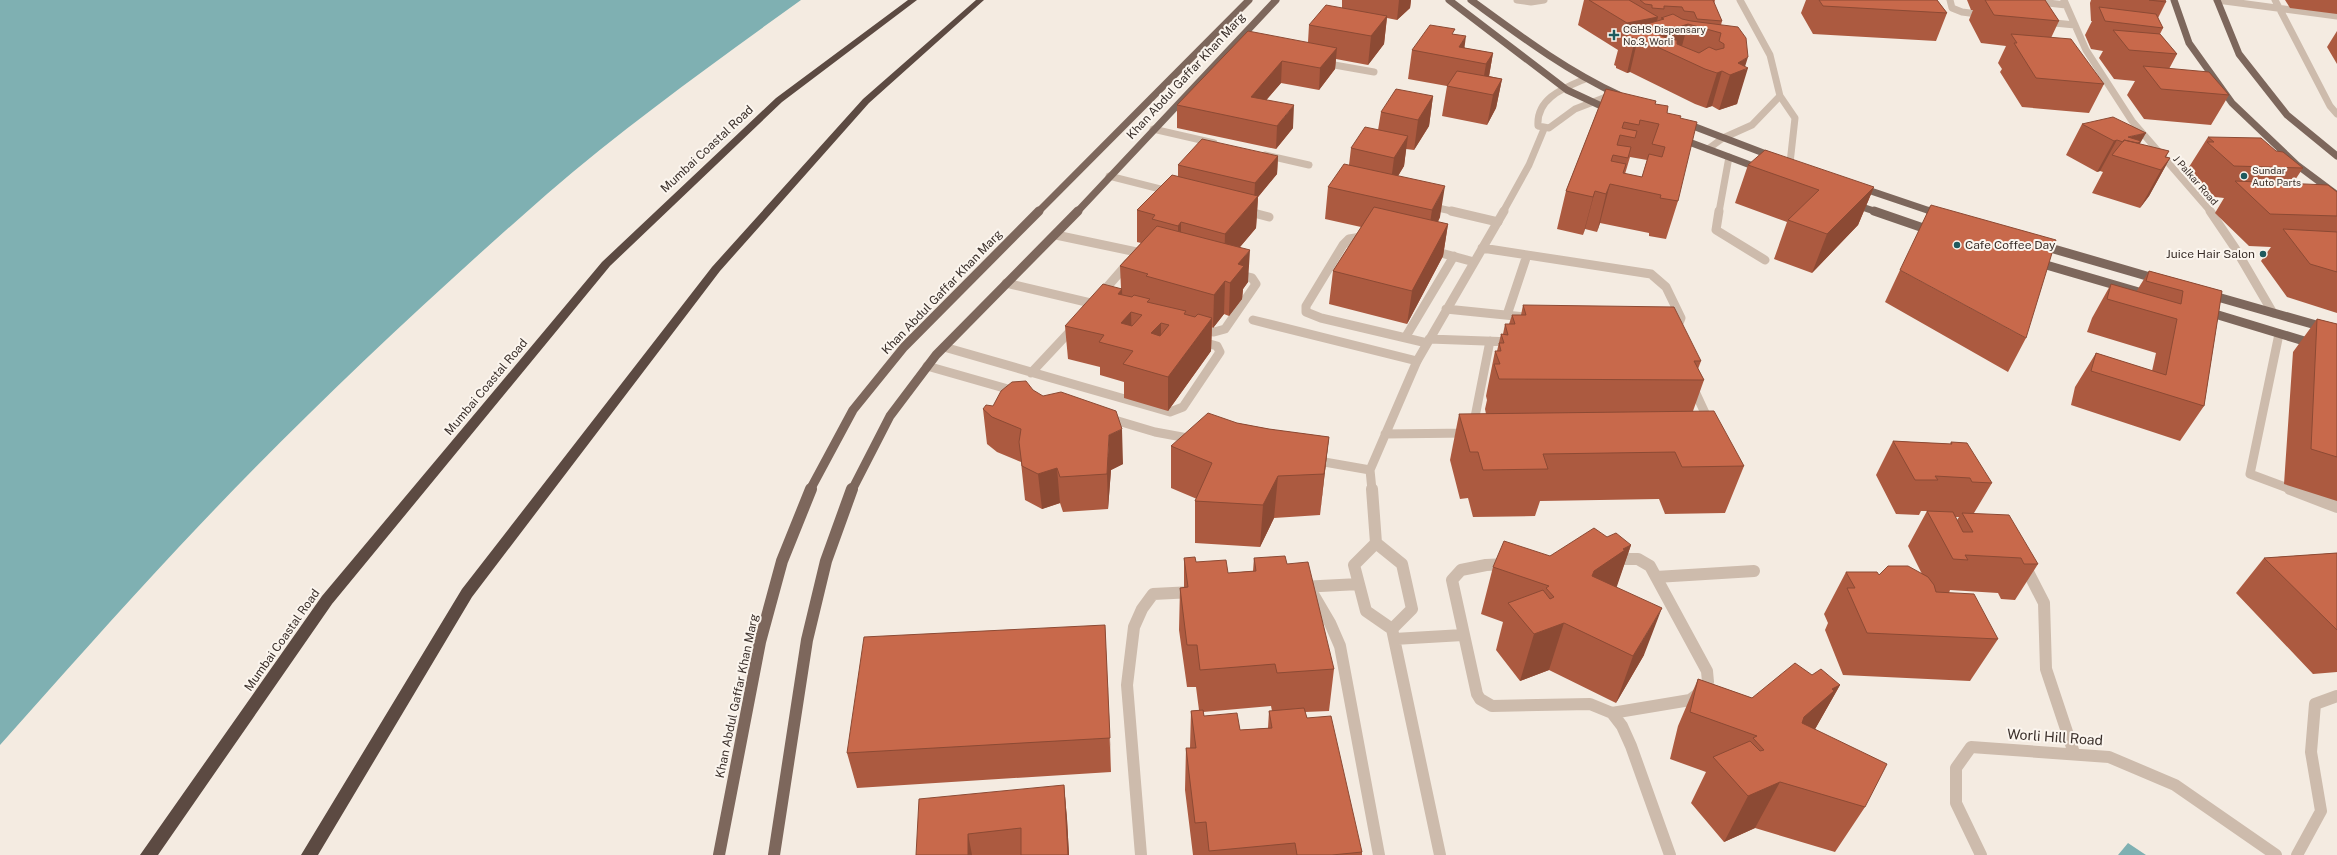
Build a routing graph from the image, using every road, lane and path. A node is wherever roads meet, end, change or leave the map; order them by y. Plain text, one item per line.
1 (913, 0) edge
2 (980, 0) edge
3 (1249, 0) edge
4 (1276, 0) edge
5 (1450, 0) edge
6 (1471, 0) edge
7 (1517, 0) edge
8 (1544, 0) edge
9 (1740, 0) edge
10 (1950, 0) edge
11 (2021, 0) edge
12 (2174, 0) edge
13 (2217, 0) edge
14 (2275, 0) edge
15 (2065, 3) edge
16 (2280, 9) junction
17 (1994, 16) edge
18 (2337, 16) edge
19 (2033, 20) edge
20 (2075, 25) junction
21 (1506, 27) junction
22 (1487, 30) junction
23 (1312, 61) edge
24 (1374, 72) dead end
25 (1585, 80) junction
26 (1564, 88) junction
27 (1616, 93) junction
28 (1780, 96) junction
29 (1630, 100) edge
30 (1592, 102) junction
31 (2337, 114) edge
32 (1621, 115) edge
33 (1676, 120) edge
34 (1154, 129) junction
35 (1544, 129) junction
36 (1672, 135) edge
37 (1722, 138) junction
38 (1224, 146) edge
39 (1708, 149) junction
40 (1255, 153) edge
41 (2337, 156) edge
42 (1729, 157) junction
43 (1309, 165) dead end
44 (1794, 165) junction
45 (1773, 174) joint
46 (1109, 176) junction
47 (1850, 183) edge
48 (1178, 194) edge
49 (2337, 195) edge
50 (1848, 202) edge
51 (1420, 204) edge
52 (1238, 209) edge
53 (1268, 217) dead end
54 (1950, 217) edge
55 (1498, 222) junction
56 (1941, 233) edge
57 (1056, 235) junction
58 (1379, 238) edge
59 (2030, 242) edge
60 (1482, 248) junction
61 (1424, 249) edge
62 (1137, 252) junction
63 (1527, 255) junction
64 (1152, 256) edge
65 (1454, 256) junction
66 (1765, 260) dead end
67 (2029, 260) edge
68 (1474, 262) junction
69 (1229, 273) edge
70 (2166, 282) edge
71 (1006, 283) junction
72 (2196, 291) edge
73 (2158, 298) edge
74 (1093, 303) junction
75 (1108, 307) edge
76 (2196, 309) edge
77 (1446, 310) junction
78 (2273, 313) junction
79 (1507, 315) junction
80 (1083, 317) edge
81 (1537, 318) edge
82 (1253, 320) dead end
83 (1189, 326) edge
84 (1660, 326) edge
85 (2337, 331) edge
86 (2280, 334) junction
87 (1405, 338) junction
88 (1192, 339) edge
89 (1428, 341) junction
90 (1490, 341) junction
91 (1521, 342) edge
92 (944, 347) junction
93 (2337, 351) edge
94 (1417, 361) junction
95 (927, 366) junction
96 (1686, 372) edge
97 (1031, 373) junction
98 (1028, 395) edge
99 (1095, 415) edge
100 (1696, 429) edge
101 (1385, 434) junction
102 (1201, 440) edge
103 (1301, 458) edge
104 (1370, 470) junction
105 (2337, 507) edge
106 (1376, 543) junction
107 (2018, 552) edge
108 (1598, 560) edge
109 (1518, 563) edge
110 (1754, 571) dead end
111 (1656, 577) junction
112 (1359, 584) junction
113 (1293, 587) edge
114 (1308, 587) junction
115 (1208, 591) edge
116 (1393, 634) junction
117 (1464, 635) junction
118 (2337, 696) edge
119 (1612, 713) junction
120 (2074, 753) junction
121 (148, 855) edge
122 (309, 855) edge
123 (719, 855) edge
124 (774, 855) edge
125 (1141, 855) edge
126 (1379, 855) edge
127 (1440, 855) edge
128 (1670, 855) edge
129 (1981, 855) edge
130 (2276, 855) edge
131 (2298, 855) edge

1 - 121 highway, Mumbai Coastal Road
2 - 122 highway
3 - 123 main road, Khan Abdul Gaffar Khan Marg
4 - 34 main road, Khan Abdul Gaffar Khan Marg
5 - 22 main road
6 - 21 main road
7 - 8 street
9 - 28 street
10 - 17 street
11 - 15 street
12 - 49 main road
13 - 16 street
13 - 41 main road
14 - 16 street
15 - 20 street, J Palkar Road
16 - 18 street
16 - 31 street
19 - 20 street
20 - 78 street, J Palkar Road
21 - 22 main road
21 - 25 main road
22 - 26 main road
23 - 24 street
25 - 26 street
25 - 27 main road
26 - 30 main road
26 - 35 street
27 - 29 main road
27 - 30 street
28 - 37 street
28 - 44 street
30 - 32 main road
30 - 35 street
33 - 37 main road
34 - 38 street
34 - 46 main road, Khan Abdul Gaffar Khan Marg
35 - 55 street
36 - 39 main road
37 - 39 street
37 - 44 main road
39 - 42 main road
40 - 43 street
42 - 45 main road
42 - 66 street
44 - 45 street
46 - 48 street
46 - 57 main road, Khan Abdul Gaffar Khan Marg
47 - 54 main road
50 - 56 main road
51 - 55 street
52 - 53 street
55 - 60 street
57 - 62 street
57 - 71 main road, Khan Abdul Gaffar Khan Marg
58 - 87 street
59 - 70 main road
60 - 63 street
60 - 68 street
61 - 65 street
62 - 64 street
62 - 74 street
63 - 79 street
63 - 84 street
65 - 68 street
65 - 87 street
67 - 73 main road
68 - 77 street
69 - 83 street
71 - 74 street
71 - 92 main road, Khan Abdul Gaffar Khan Marg
72 - 78 main road
74 - 75 street
76 - 86 main road
77 - 79 street
77 - 89 street
78 - 85 main road
79 - 81 street
80 - 97 street
82 - 94 street
86 - 93 main road
86 - 105 street
87 - 89 street
88 - 97 street
89 - 90 street
89 - 94 street
90 - 91 street
90 - 101 street
92 - 95 main road, Khan Abdul Gaffar Khan Marg
92 - 97 street
94 - 101 street
95 - 98 street
95 - 124 main road, Khan Abdul Gaffar Khan Marg
96 - 100 street
99 - 102 street
101 - 104 street
103 - 104 street
104 - 106 street
106 - 112 street
106 - 116 street
107 - 120 street
108 - 111 street
109 - 117 street
110 - 111 street
111 - 119 street
112 - 114 street
112 - 116 street
113 - 114 street
114 - 126 street
115 - 125 street
116 - 117 street
116 - 127 street
117 - 119 street
118 - 131 street
119 - 128 street
120 - 129 street, Worli Hill Road
120 - 130 street, Worli Hill Road

